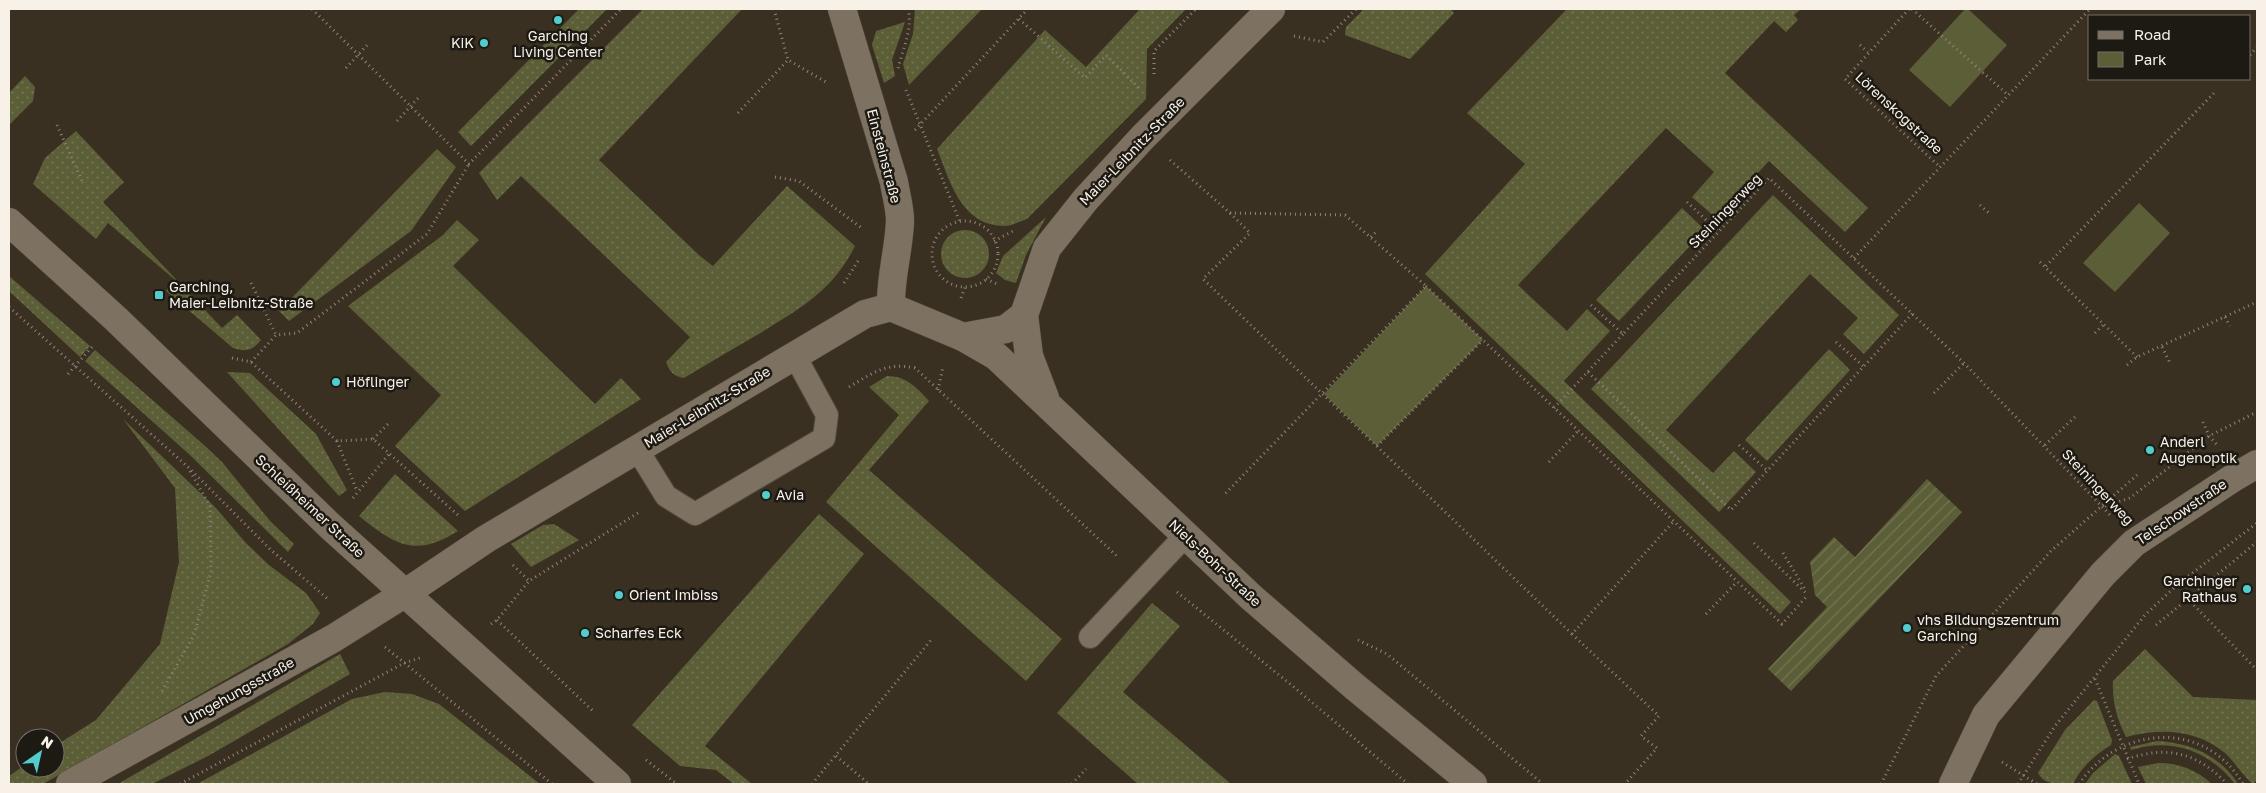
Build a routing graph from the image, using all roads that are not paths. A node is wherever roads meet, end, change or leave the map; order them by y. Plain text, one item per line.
1 (842, 9) edge
2 (1271, 9) edge
3 (9, 222) edge
4 (891, 307) junction
5 (1024, 315) junction
6 (962, 336) junction
7 (794, 354) junction
8 (1047, 403) junction
9 (637, 449) junction
10 (2257, 464) edge
11 (1185, 536) junction
12 (404, 594) junction
13 (1090, 636) dead end
14 (70, 784) edge
15 (617, 784) edge
16 (1473, 784) edge
17 (1953, 784) edge

1 - 4 street, Einsteinstraße
2 - 5 street, Maier-Leibnitz-Straße
3 - 12 street, Schleißheimer Straße
4 - 6 street
4 - 7 street, Maier-Leibnitz-Straße
5 - 6 street
5 - 8 street, Maier-Leibnitz-Straße
6 - 8 street, Niels-Bohr-Straße
7 - 9 street, Maier-Leibnitz-Straße
7 - 9 lane
8 - 11 street, Niels-Bohr-Straße
9 - 12 street, Maier-Leibnitz-Straße
10 - 17 street, Telschowstraße
11 - 13 lane
11 - 16 street, Niels-Bohr-Straße
12 - 14 street, Umgehungsstraße
12 - 15 street, Schleißheimer Straße

